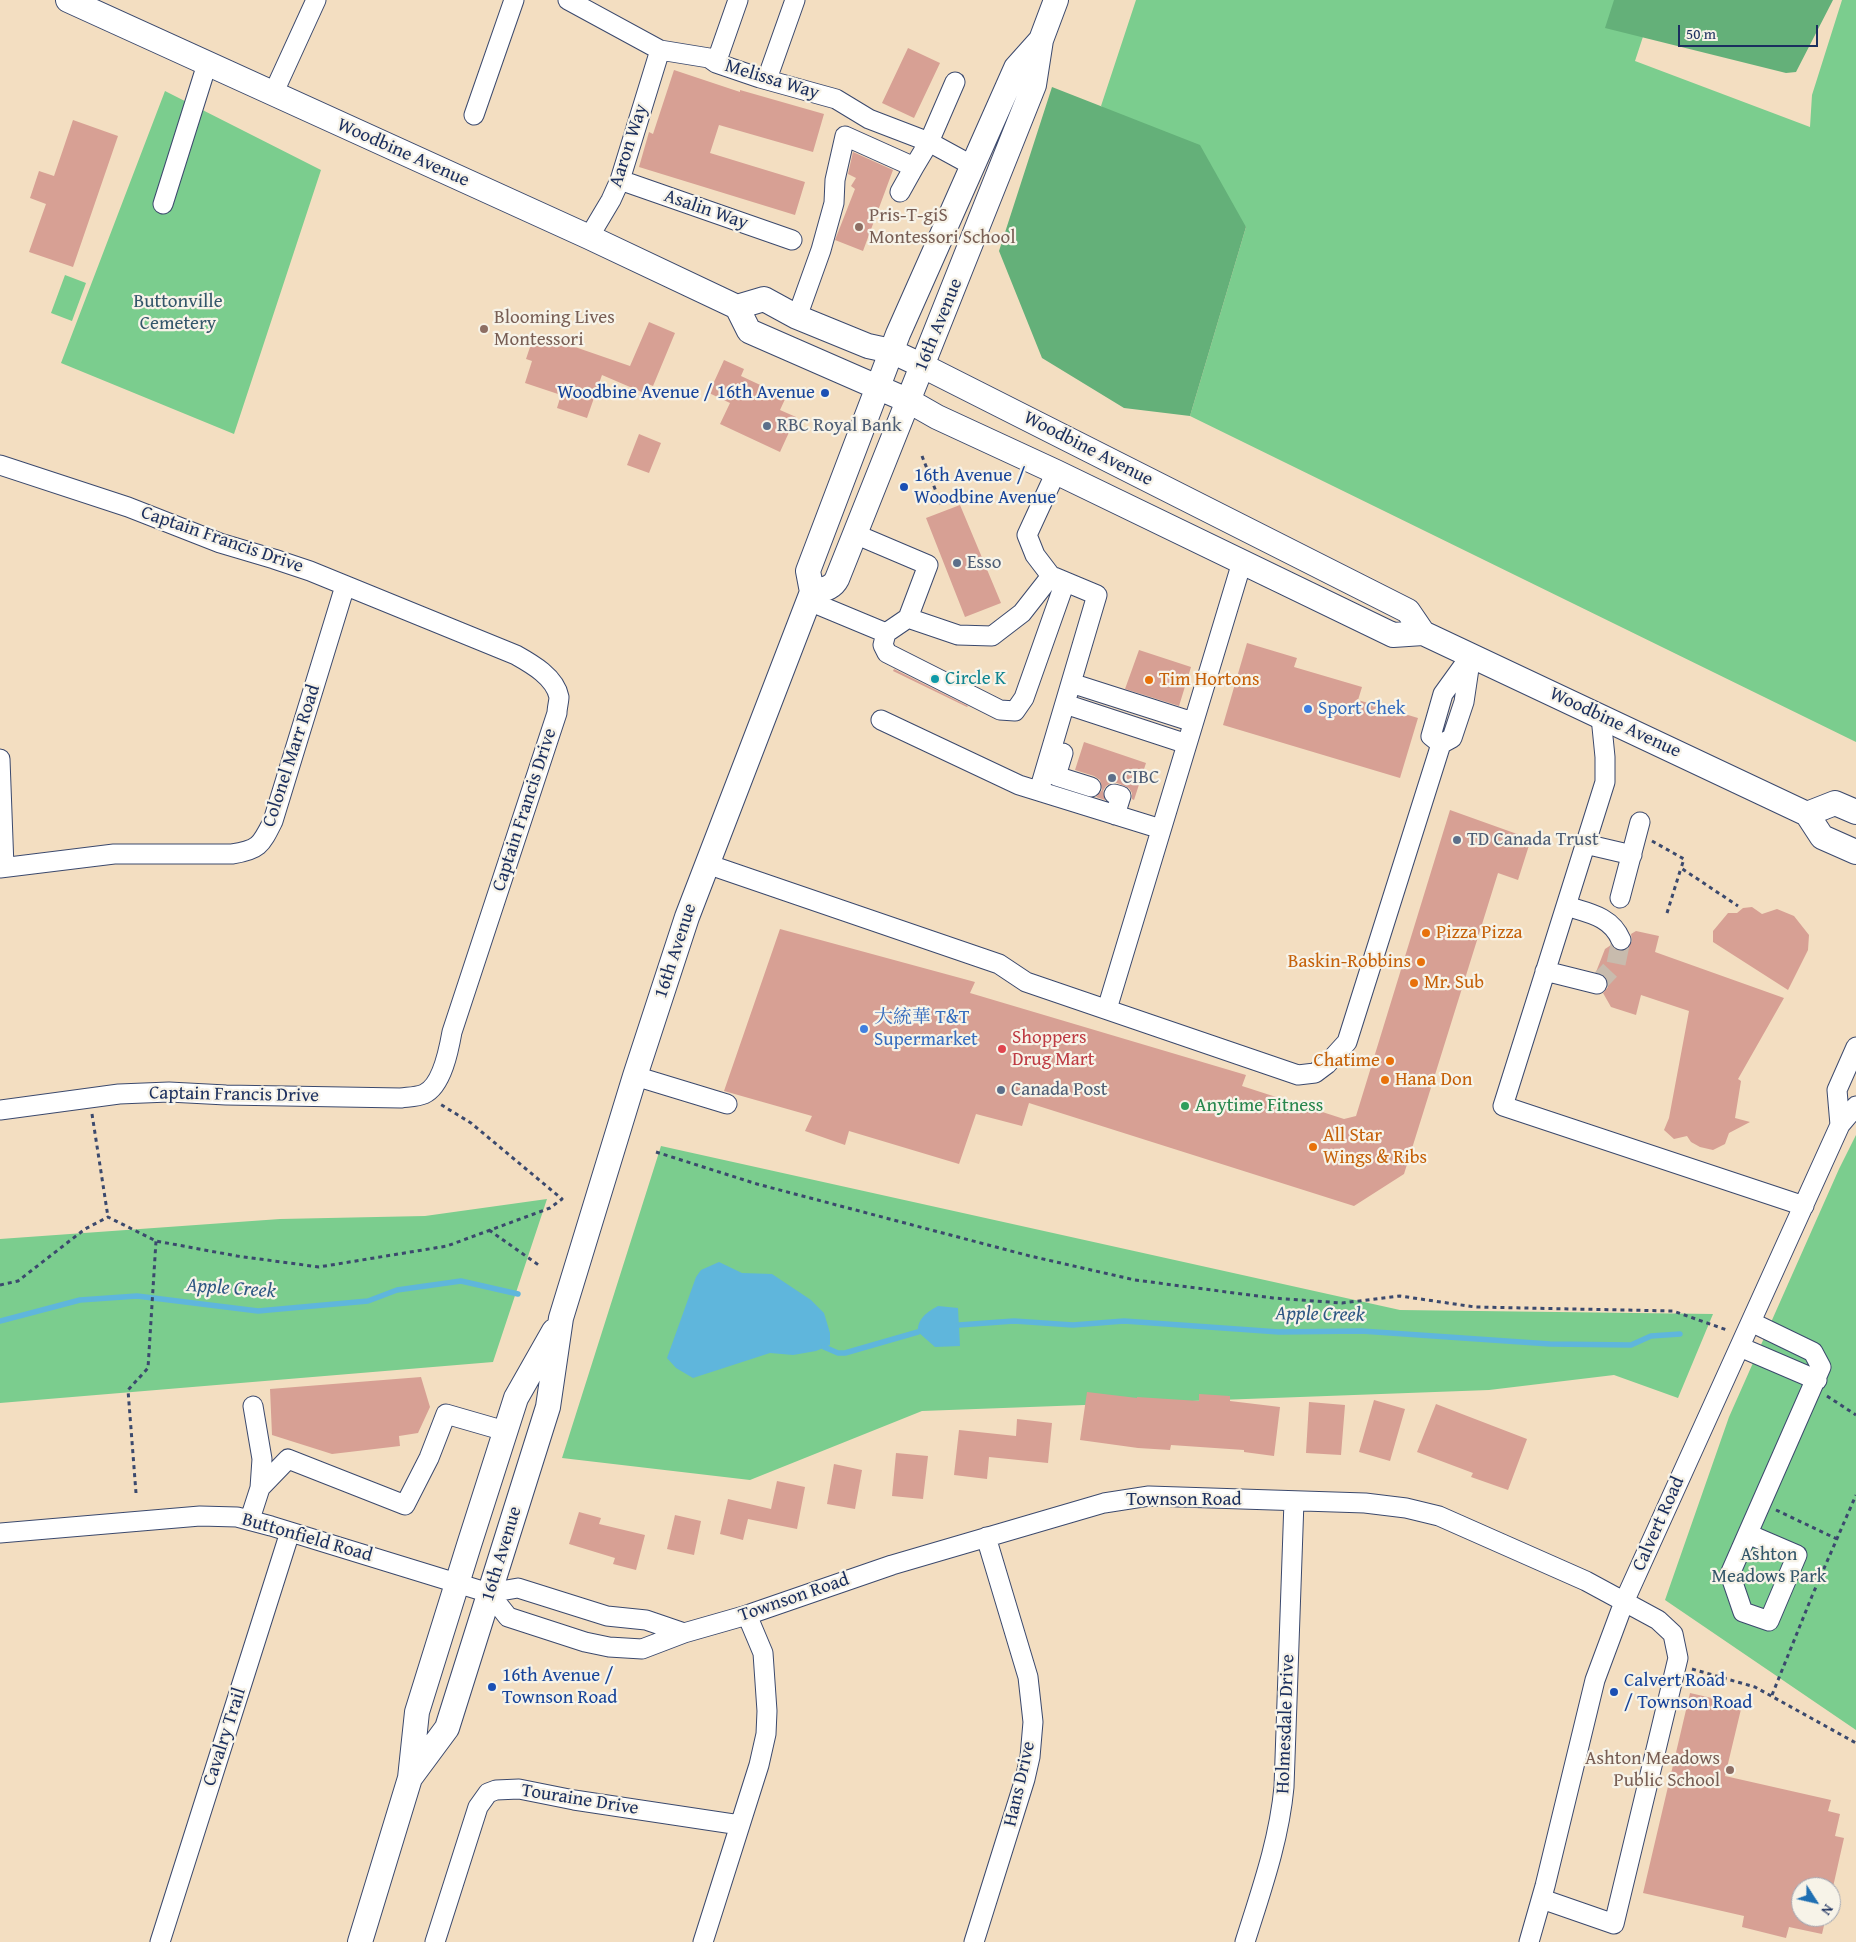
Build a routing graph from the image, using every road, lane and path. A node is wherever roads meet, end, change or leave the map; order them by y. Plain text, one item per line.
1 (68, 0) edge
2 (316, 0) edge
3 (514, 0) edge
4 (568, 0) edge
5 (738, 0) edge
6 (796, 0) edge
7 (1056, 0) edge
8 (593, 6) edge
9 (1041, 40) junction
10 (660, 50) junction
11 (716, 63) junction
12 (207, 64) junction
13 (767, 79) junction
14 (955, 82) dead end
15 (274, 94) junction
16 (474, 115) dead end
17 (929, 142) junction
18 (973, 166) junction
19 (914, 167) junction
20 (620, 180) junction
21 (900, 192) dead end
22 (163, 204) dead end
23 (589, 237) junction
24 (792, 240) dead end
25 (738, 307) junction
26 (797, 317) junction
27 (891, 351) junction
28 (923, 366) junction
29 (878, 388) junction
30 (908, 401) junction
31 (922, 456) dead end
32 (0, 465) edge
33 (1056, 472) junction
34 (941, 504) dead end
35 (855, 534) junction
36 (1242, 562) junction
37 (1058, 579) junction
38 (345, 586) junction
39 (810, 596) junction
40 (908, 618) junction
41 (886, 632) junction
42 (1423, 633) junction
43 (1471, 655) junction
44 (1078, 685) junction
45 (1071, 706) junction
46 (1601, 717) junction
47 (881, 720) dead end
48 (1193, 722) junction
49 (1187, 744) junction
50 (0, 759) edge
51 (1091, 787) dead end
52 (1039, 791) junction
53 (1114, 794) dead end
54 (1856, 812) edge
55 (1807, 814) junction
56 (1115, 815) junction
57 (1639, 827) joint
58 (1161, 829) junction
59 (1585, 844) junction
60 (1856, 852) edge
61 (1632, 855) junction
62 (707, 864) junction
63 (2, 868) edge
64 (1681, 868) junction
65 (1620, 898) dead end
66 (1566, 906) junction
67 (1738, 906) dead end
68 (1667, 913) dead end
69 (1621, 940) dead end
70 (1545, 972) junction
71 (1597, 984) dead end
72 (1107, 1009) junction
73 (1856, 1047) edge
74 (635, 1076) junction
75 (424, 1094) junction
76 (90, 1097) junction
77 (727, 1104) dead end
78 (1856, 1106) edge
79 (0, 1110) edge
80 (1840, 1125) junction
81 (656, 1152) dead end
82 (1804, 1206) junction
83 (108, 1217) junction
84 (489, 1230) junction
85 (156, 1241) junction
86 (540, 1266) dead end
87 (0, 1285) edge
88 (561, 1318) junction
89 (1745, 1335) junction
90 (1815, 1384) junction
91 (253, 1406) dead end
92 (1856, 1415) edge
93 (505, 1431) junction
94 (260, 1488) junction
95 (136, 1493) dead end
96 (1856, 1495) edge
97 (1294, 1501) junction
98 (1776, 1509) dead end
99 (250, 1519) junction
100 (290, 1532) junction
101 (0, 1533) edge
102 (1748, 1534) junction
103 (986, 1537) junction
104 (1837, 1539) junction
105 (457, 1584) junction
106 (490, 1593) junction
107 (1624, 1602) junction
108 (747, 1615) junction
109 (684, 1634) junction
110 (1689, 1669) dead end
111 (1772, 1696) junction
112 (1856, 1744) edge
113 (410, 1778) junction
114 (740, 1826) junction
115 (1542, 1899) junction
116 (160, 1942) edge
117 (360, 1942) edge
118 (435, 1942) edge
119 (704, 1942) edge
120 (974, 1942) edge
121 (1245, 1942) edge
122 (1529, 1942) edge

1 - 12 main road, Woodbine Avenue
2 - 15 street
3 - 16 street
4 - 8 street, Melissa Way
5 - 11 street
6 - 13 street
7 - 9 main road, 16th Avenue
8 - 10 street, Melissa Way
9 - 18 main road, 16th Avenue
9 - 28 main road, 16th Avenue
10 - 11 street, Melissa Way
10 - 20 street, Aaron Way
11 - 13 street, Melissa Way
12 - 15 main road, Woodbine Avenue
12 - 22 street
13 - 17 street, Melissa Way
14 - 17 street
15 - 23 main road, Woodbine Avenue
17 - 18 street, Melissa Way
17 - 19 street
18 - 27 main road, 16th Avenue
19 - 21 street
19 - 26 street
20 - 23 street, Aaron Way
20 - 24 street, Asalin Way
23 - 25 main road, Woodbine Avenue
25 - 26 main road, Woodbine Avenue
25 - 29 main road, Woodbine Avenue
26 - 27 main road, Woodbine Avenue
27 - 28 main road, Woodbine Avenue
27 - 29 main road, 16th Avenue
28 - 30 main road, 16th Avenue
28 - 42 main road, Woodbine Avenue
29 - 30 main road, Woodbine Avenue
29 - 39 main road, 16th Avenue
30 - 33 main road, Woodbine Avenue
30 - 35 main road, 16th Avenue
31 - 34 path
32 - 38 street, Captain Francis Drive
33 - 36 main road, Woodbine Avenue
33 - 37 street
35 - 39 main road, 16th Avenue
35 - 40 street
36 - 42 main road, Woodbine Avenue
36 - 48 street
37 - 40 street
37 - 41 street
37 - 44 street
38 - 63 street, Colonel Marr Road
38 - 75 street, Captain Francis Drive
39 - 41 street
39 - 62 main road, 16th Avenue
40 - 41 street
42 - 43 main road, Woodbine Avenue
43 - 46 main road, Woodbine Avenue
43 - 72 street
44 - 45 street
44 - 48 street
45 - 49 street
45 - 51 street
45 - 52 street
46 - 55 main road, Woodbine Avenue
46 - 59 street
47 - 52 street
48 - 49 street
49 - 58 street
50 - 63 street
52 - 56 street
53 - 56 street
54 - 55 main road
55 - 60 main road
56 - 58 street
57 - 61 street
57 - 64 path
58 - 72 street
59 - 61 street
59 - 66 street
61 - 65 street
62 - 72 street
62 - 74 main road, 16th Avenue
64 - 67 path
64 - 68 path
66 - 69 street
66 - 70 street
70 - 71 street
70 - 82 street
73 - 80 street, Calvert Road
74 - 77 street
74 - 88 main road, 16th Avenue
75 - 76 street, Captain Francis Drive
75 - 84 path
76 - 79 street, Captain Francis Drive
76 - 83 path
78 - 80 street, Calvert Road
80 - 82 street, Calvert Road
81 - 89 path
82 - 89 street, Calvert Road
83 - 85 path
83 - 87 path
84 - 85 path
84 - 86 path
85 - 95 path
88 - 93 main road, 16th Avenue
88 - 106 main road, 16th Avenue
89 - 90 street
89 - 90 street
89 - 107 street, Calvert Road
90 - 92 path
90 - 102 street
91 - 94 street
93 - 94 street
93 - 105 main road, 16th Avenue
94 - 99 street
96 - 104 path
97 - 103 street, Townson Road
97 - 107 street, Townson Road
97 - 121 street, Holmesdale Drive
98 - 104 path
99 - 100 street, Buttonfield Road
99 - 101 street, Buttonfield Road
100 - 105 street, Buttonfield Road
100 - 116 street, Cavalry Trail
102 - 102 street
103 - 108 street, Townson Road
103 - 120 street, Hans Drive
104 - 111 path
105 - 106 street, Buttonfield Road
105 - 113 main road, 16th Avenue
106 - 109 street
106 - 109 street, Townson Road
106 - 113 main road, 16th Avenue
107 - 115 street, Calvert Road
107 - 115 street, Townson Road
108 - 109 street, Townson Road
108 - 114 street
110 - 111 path
111 - 112 path
113 - 117 main road, 16th Avenue
114 - 118 street, Touraine Drive
114 - 119 street
115 - 122 street, Calvert Road

